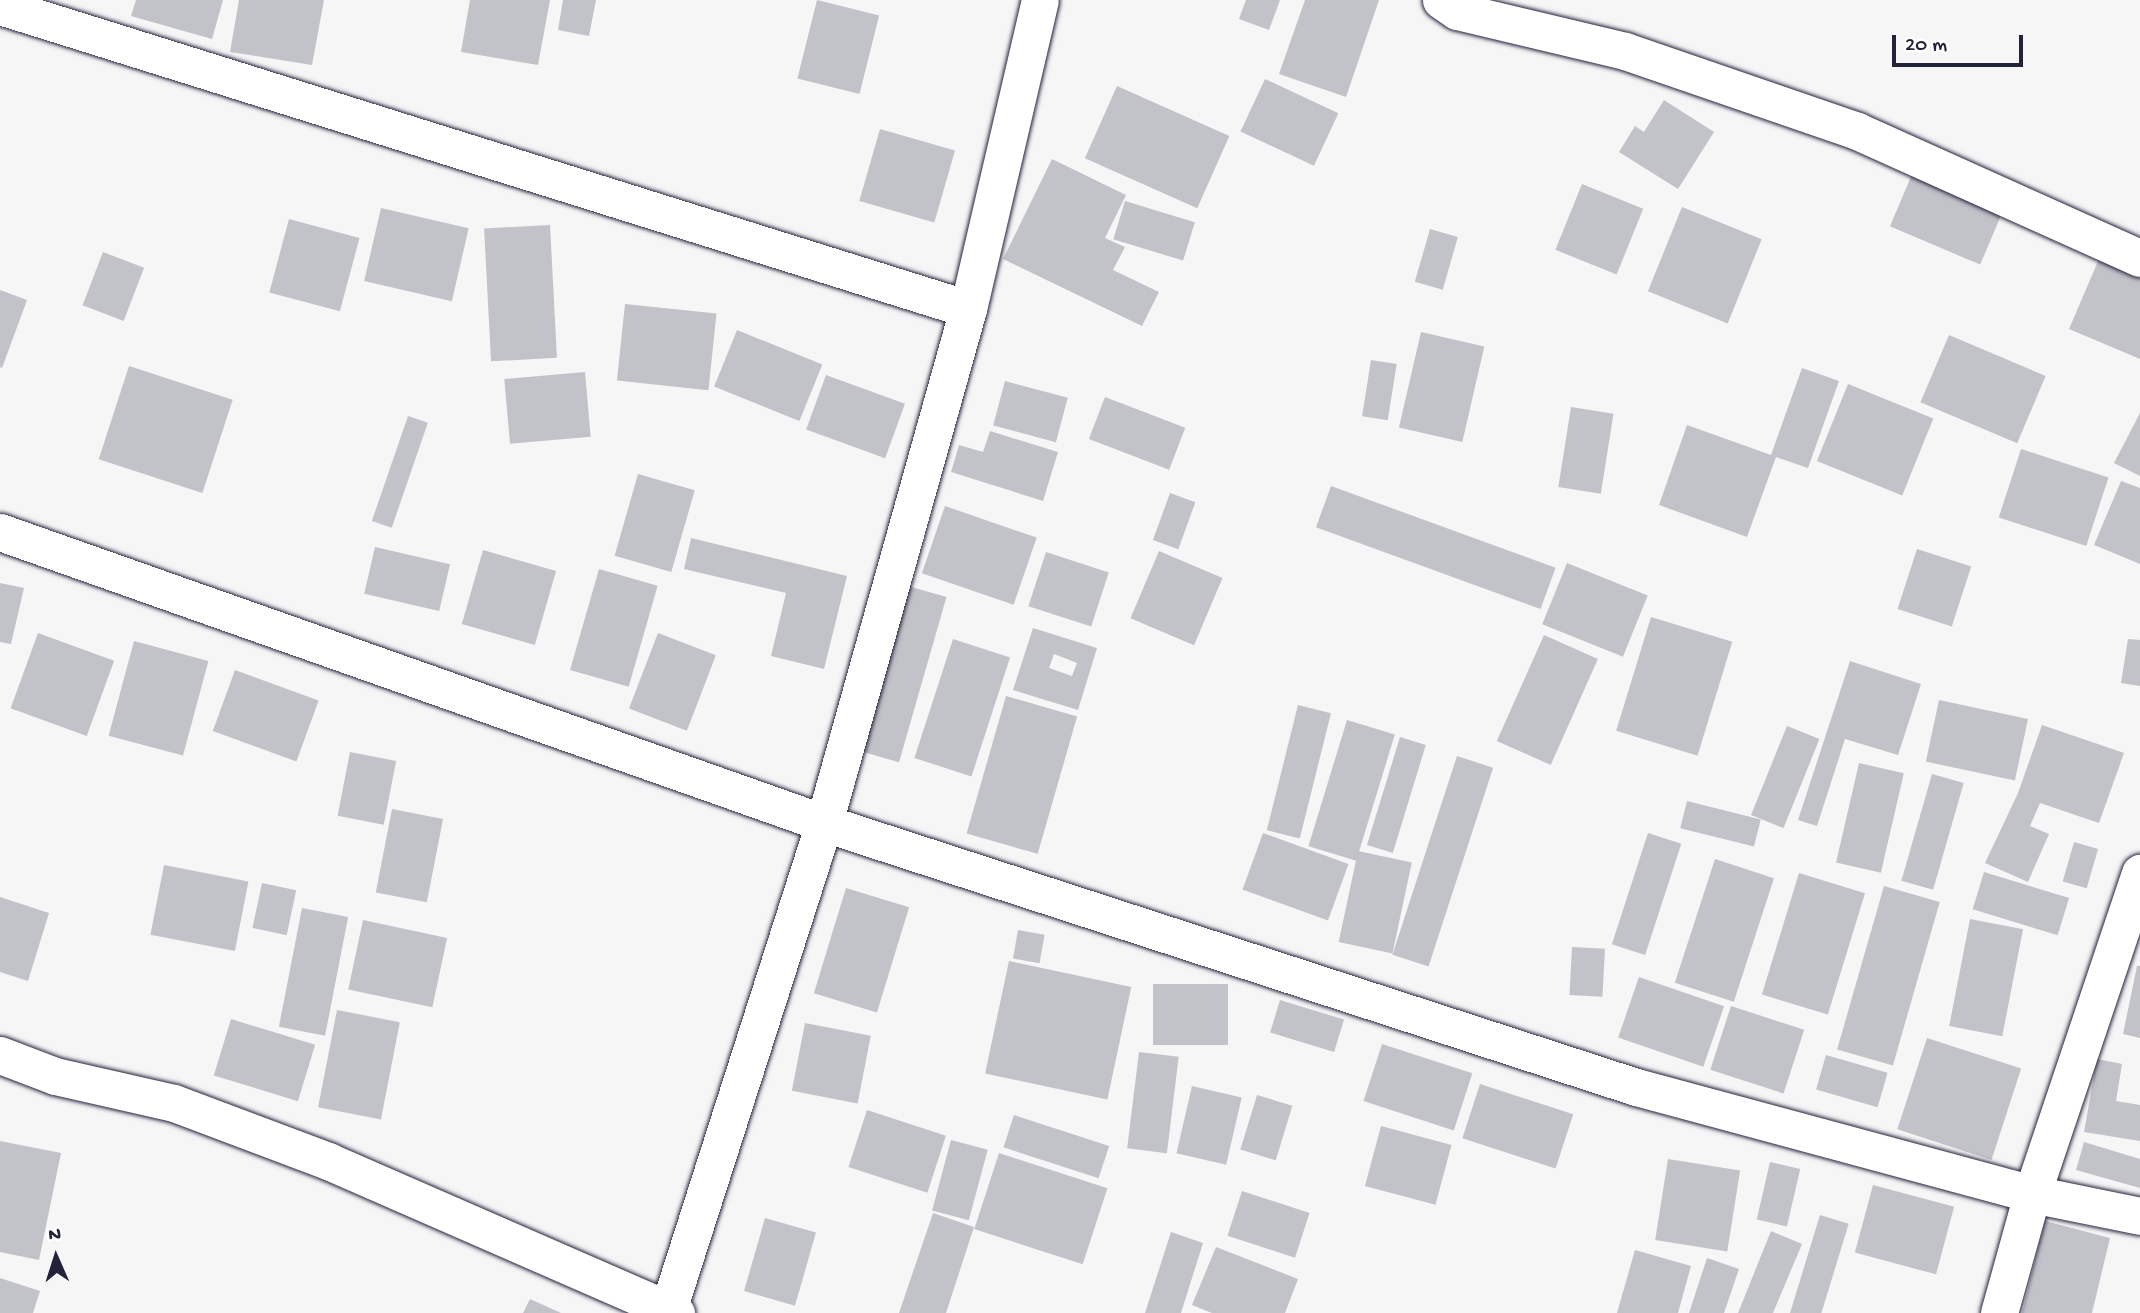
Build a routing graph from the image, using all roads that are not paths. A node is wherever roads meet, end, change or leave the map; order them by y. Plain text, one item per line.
1 (1040, 0) edge
2 (1441, 0) edge
3 (0, 6) edge
4 (2140, 258) edge
5 (968, 309) junction
6 (0, 532) edge
7 (824, 823) junction
8 (2140, 873) edge
9 (0, 1055) edge
10 (2032, 1194) junction
11 (2140, 1216) edge
12 (670, 1312) edge
13 (1999, 1313) edge

1 - 5 street
2 - 4 street
3 - 5 street
5 - 7 street
6 - 7 street
7 - 10 street
7 - 12 street
8 - 10 street
9 - 12 street
10 - 11 street
10 - 13 street

